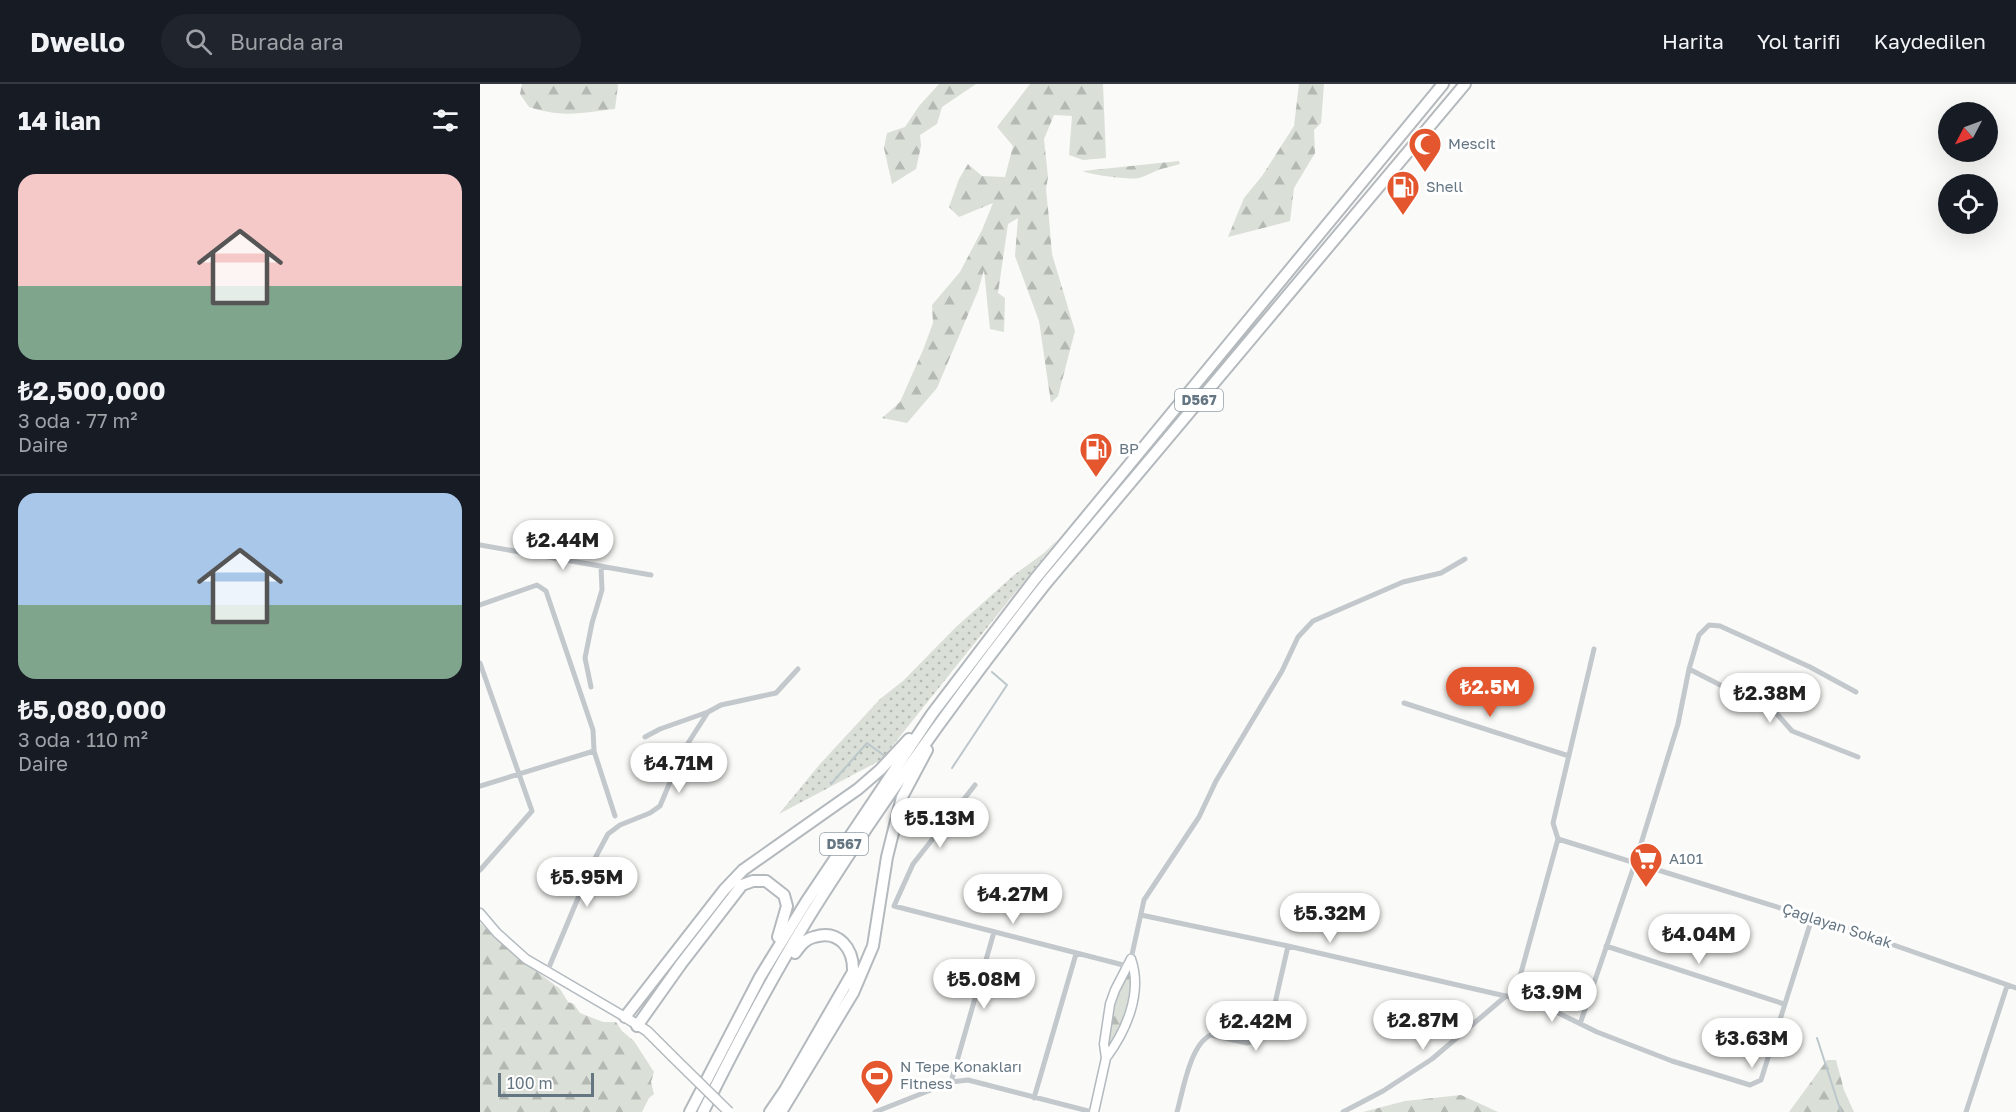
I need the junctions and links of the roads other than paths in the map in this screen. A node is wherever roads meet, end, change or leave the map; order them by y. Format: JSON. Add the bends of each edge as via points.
{"nodes":[{"id":1,"x":1443,"y":84,"type":"edge"},
{"id":2,"x":1465,"y":84,"type":"edge"},
{"id":3,"x":480,"y":546,"type":"edge"},
{"id":4,"x":1465,"y":559,"type":"dead end"},
{"id":5,"x":601,"y":566,"type":"junction"},
{"id":6,"x":651,"y":575,"type":"dead end"},
{"id":7,"x":480,"y":605,"type":"edge"},
{"id":8,"x":1594,"y":649,"type":"dead end"},
{"id":9,"x":480,"y":663,"type":"edge"},
{"id":10,"x":798,"y":669,"type":"dead end"},
{"id":11,"x":1689,"y":669,"type":"junction"},
{"id":12,"x":591,"y":687,"type":"dead end"},
{"id":13,"x":1856,"y":692,"type":"dead end"},
{"id":14,"x":1404,"y":703,"type":"dead end"},
{"id":15,"x":708,"y":712,"type":"junction"},
{"id":16,"x":932,"y":714,"type":"junction"},
{"id":17,"x":942,"y":723,"type":"junction"},
{"id":18,"x":645,"y":737,"type":"dead end"},
{"id":19,"x":594,"y":751,"type":"junction"},
{"id":20,"x":1569,"y":756,"type":"junction"},
{"id":21,"x":1858,"y":757,"type":"dead end"},
{"id":22,"x":518,"y":774,"type":"junction"},
{"id":23,"x":975,"y":785,"type":"dead end"},
{"id":24,"x":480,"y":786,"type":"edge"},
{"id":25,"x":615,"y":816,"type":"dead end"},
{"id":26,"x":1558,"y":839,"type":"junction"},
{"id":27,"x":1635,"y":862,"type":"junction"},
{"id":28,"x":480,"y":870,"type":"edge"},
{"id":29,"x":480,"y":913,"type":"edge"},
{"id":30,"x":1141,"y":915,"type":"junction"},
{"id":31,"x":1812,"y":918,"type":"junction"},
{"id":32,"x":994,"y":932,"type":"junction"},
{"id":33,"x":1288,"y":946,"type":"junction"},
{"id":34,"x":1606,"y":946,"type":"junction"},
{"id":35,"x":1076,"y":954,"type":"junction"},
{"id":36,"x":1129,"y":963,"type":"junction"},
{"id":37,"x":1425,"y":969,"type":"dead end"},
{"id":38,"x":547,"y":972,"type":"junction"},
{"id":39,"x":760,"y":977,"type":"junction"},
{"id":40,"x":1423,"y":977,"type":"junction"},
{"id":41,"x":771,"y":984,"type":"junction"},
{"id":42,"x":2007,"y":986,"type":"junction"},
{"id":43,"x":2016,"y":988,"type":"edge"},
{"id":44,"x":1506,"y":996,"type":"junction"},
{"id":45,"x":1514,"y":998,"type":"junction"},
{"id":46,"x":1784,"y":1004,"type":"junction"},
{"id":47,"x":626,"y":1017,"type":"junction"},
{"id":48,"x":1580,"y":1024,"type":"junction"},
{"id":49,"x":637,"y":1026,"type":"junction"},
{"id":50,"x":670,"y":1057,"type":"junction"},
{"id":51,"x":1106,"y":1058,"type":"junction"},
{"id":52,"x":951,"y":1082,"type":"junction"},
{"id":53,"x":1034,"y":1098,"type":"junction"},
{"id":54,"x":690,"y":1112,"type":"edge"},
{"id":55,"x":703,"y":1112,"type":"edge"},
{"id":56,"x":723,"y":1112,"type":"edge"},
{"id":57,"x":729,"y":1112,"type":"edge"},
{"id":58,"x":770,"y":1112,"type":"edge"},
{"id":59,"x":780,"y":1112,"type":"edge"},
{"id":60,"x":875,"y":1112,"type":"edge"},
{"id":61,"x":1093,"y":1112,"type":"edge"},
{"id":62,"x":1177,"y":1112,"type":"edge"},
{"id":63,"x":1343,"y":1112,"type":"edge"},
{"id":64,"x":1966,"y":1112,"type":"edge"}],
"edges":[{"from":1,"to":16,"type":"highway","number":"D567","via":[[1042,569]]},
{"from":2,"to":17,"type":"highway","number":"D567","via":[[1047,582]]},
{"from":3,"to":5,"type":"street"},
{"from":4,"to":30,"type":"street","via":[[1441,573],[1404,582],[1312,621],[1298,637],[1199,817],[1144,900]]},
{"from":5,"to":6,"type":"street"},
{"from":5,"to":12,"type":"street","via":[[602,590],[585,658]]},
{"from":7,"to":19,"type":"street","via":[[537,585],[546,591],[593,730]]},
{"from":8,"to":20,"type":"street"},
{"from":9,"to":22,"type":"street"},
{"from":10,"to":15,"type":"street","via":[[776,693],[721,705]]},
{"from":11,"to":13,"type":"street","via":[[1699,635],[1709,626],[1720,626],[1810,666]]},
{"from":11,"to":21,"type":"street","via":[[1777,714],[1792,731]]},
{"from":11,"to":27,"type":"street","via":[[1678,724]]},
{"from":14,"to":20,"type":"street"},
{"from":15,"to":18,"type":"street"},
{"from":15,"to":38,"type":"street","via":[[683,751],[660,806],[608,834]]},
{"from":16,"to":39,"type":"highway","number":"D567","via":[[834,858]]},
{"from":16,"to":47,"type":"highway","via":[[858,789],[743,870]]},
{"from":17,"to":41,"type":"highway","number":"D567","via":[[824,894]]},
{"from":17,"to":59,"type":"highway","via":[[902,797],[887,857],[873,946],[854,993]]},
{"from":19,"to":22,"type":"street"},
{"from":19,"to":25,"type":"street"},
{"from":20,"to":26,"type":"street","via":[[1553,823]]},
{"from":22,"to":24,"type":"street"},
{"from":22,"to":28,"type":"street","via":[[532,811]]},
{"from":23,"to":32,"type":"street","via":[[913,864],[894,906]]},
{"from":26,"to":27,"type":"street","name":"Çağlayan Sokak"},
{"from":26,"to":45,"type":"street"},
{"from":27,"to":31,"type":"street","name":"Çağlayan Sokak"},
{"from":27,"to":34,"type":"street"},
{"from":29,"to":38,"type":"street","via":[[504,940]]},
{"from":30,"to":33,"type":"street"},
{"from":30,"to":36,"type":"street"},
{"from":31,"to":42,"type":"street","name":"Çağlayan Sokak"},
{"from":31,"to":46,"type":"street"},
{"from":32,"to":35,"type":"street"},
{"from":32,"to":52,"type":"street"},
{"from":33,"to":40,"type":"street"},
{"from":33,"to":62,"type":"street","via":[[1265,1033],[1247,1043],[1206,1037],[1197,1046]]},
{"from":34,"to":46,"type":"street"},
{"from":34,"to":48,"type":"street"},
{"from":35,"to":36,"type":"street"},
{"from":35,"to":53,"type":"street"},
{"from":36,"to":51,"type":"street","via":[[1110,1004],[1104,1044]]},
{"from":36,"to":51,"type":"street","via":[[1134,966],[1133,1004],[1122,1034]]},
{"from":37,"to":40,"type":"street"},
{"from":38,"to":47,"type":"street"},
{"from":39,"to":49,"type":"highway","via":[[787,906],[776,888],[766,881],[753,881],[742,885]]},
{"from":39,"to":54,"type":"highway","number":"D567"},
{"from":40,"to":44,"type":"street"},
{"from":41,"to":55,"type":"highway","number":"D567"},
{"from":41,"to":58,"type":"highway","via":[[804,942],[813,937],[839,939],[851,952],[854,961],[849,982]]},
{"from":42,"to":43,"type":"street","name":"Çağlayan Sokak"},
{"from":42,"to":64,"type":"street"},
{"from":44,"to":45,"type":"street"},
{"from":44,"to":63,"type":"street","via":[[1432,1059]]},
{"from":45,"to":48,"type":"street","via":[[1548,1008]]},
{"from":46,"to":48,"type":"street","via":[[1761,1080],[1750,1085],[1672,1061]]},
{"from":47,"to":49,"type":"main road"},
{"from":49,"to":50,"type":"main road"},
{"from":50,"to":56,"type":"main road","bridge":true},
{"from":50,"to":57,"type":"main road","bridge":true},
{"from":51,"to":61,"type":"street"},
{"from":52,"to":53,"type":"street","via":[[968,1080]]},
{"from":52,"to":60,"type":"street"},
{"from":53,"to":61,"type":"street"}]}
